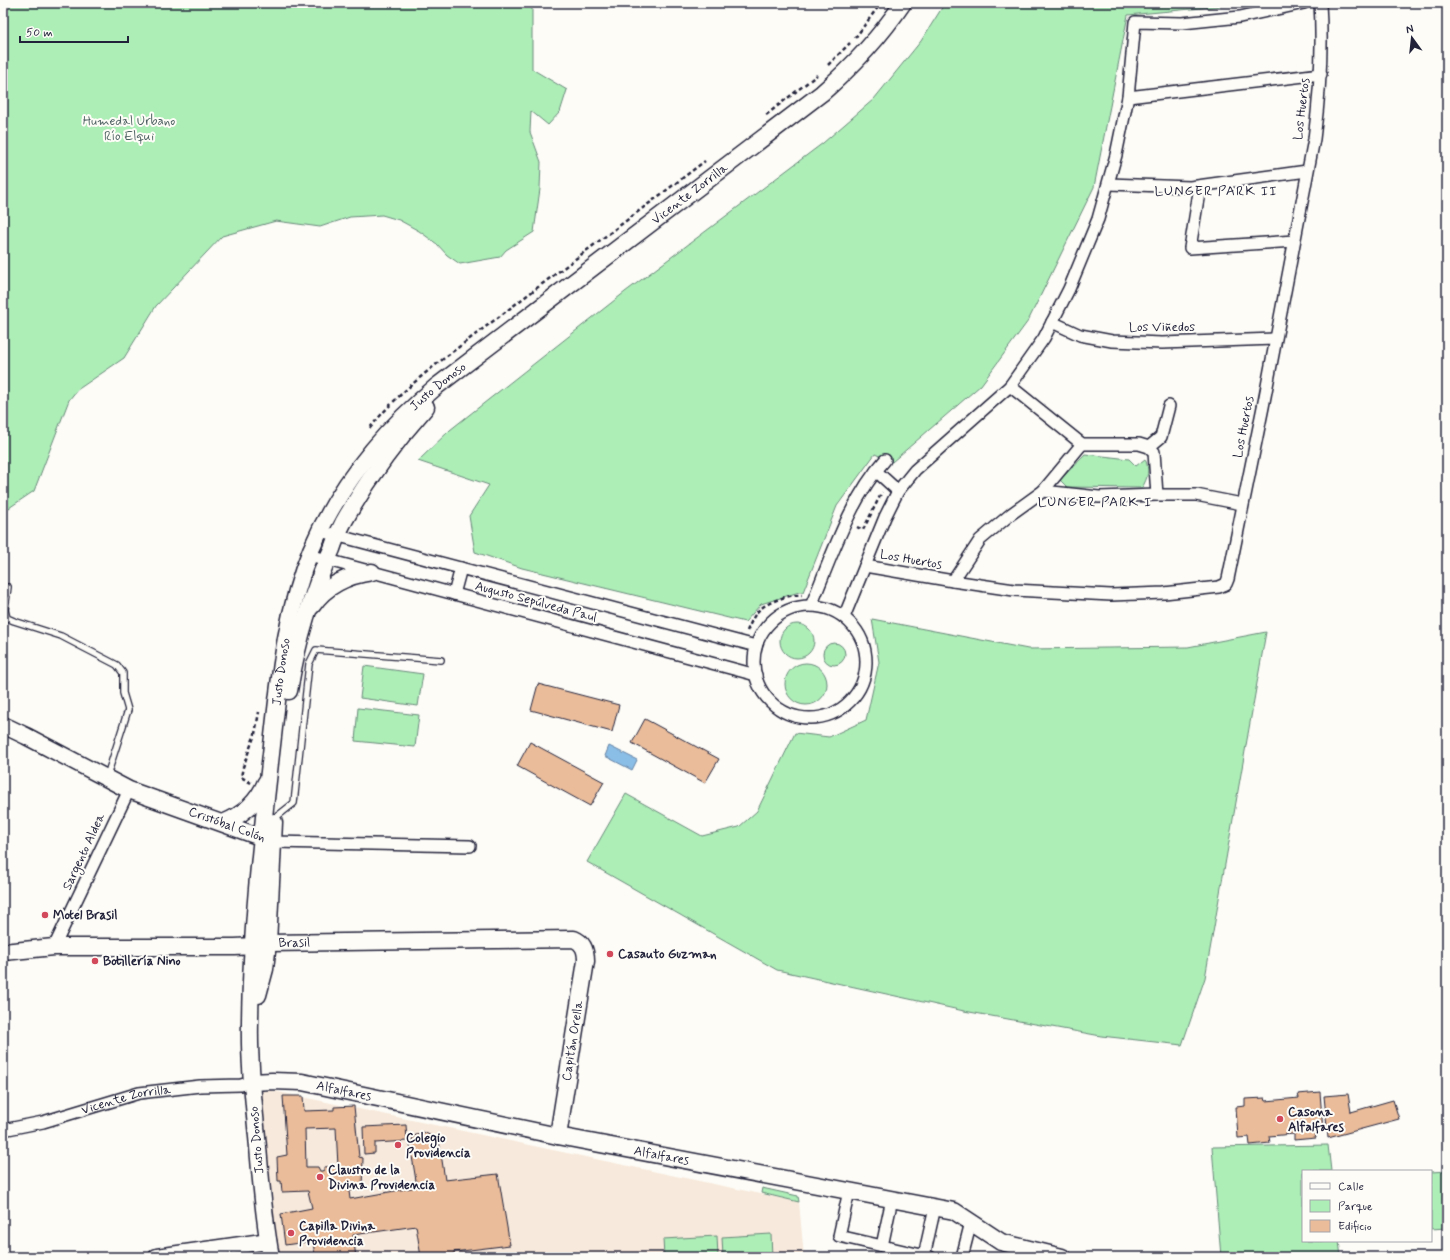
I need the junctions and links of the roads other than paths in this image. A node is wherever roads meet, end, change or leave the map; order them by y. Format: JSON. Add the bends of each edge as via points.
{"nodes":[{"id":1,"x":903,"y":3,"type":"edge"},
{"id":2,"x":1304,"y":3,"type":"edge"},
{"id":3,"x":1320,"y":3,"type":"edge"},
{"id":4,"x":1321,"y":74,"type":"junction"},
{"id":5,"x":1128,"y":97,"type":"junction"},
{"id":6,"x":1307,"y":171,"type":"junction"},
{"id":7,"x":1109,"y":184,"type":"junction"},
{"id":8,"x":1200,"y":186,"type":"junction"},
{"id":9,"x":1294,"y":241,"type":"junction"},
{"id":10,"x":1052,"y":322,"type":"junction"},
{"id":11,"x":1276,"y":339,"type":"junction"},
{"id":12,"x":461,"y":369,"type":"junction"},
{"id":13,"x":1010,"y":386,"type":"junction"},
{"id":14,"x":1169,"y":406,"type":"dead end"},
{"id":15,"x":1082,"y":444,"type":"junction"},
{"id":16,"x":1149,"y":447,"type":"junction"},
{"id":17,"x":885,"y":460,"type":"dead end"},
{"id":18,"x":876,"y":471,"type":"junction"},
{"id":19,"x":898,"y":491,"type":"junction"},
{"id":20,"x":1043,"y":491,"type":"junction"},
{"id":21,"x":1156,"y":495,"type":"junction"},
{"id":22,"x":1242,"y":504,"type":"junction"},
{"id":23,"x":320,"y":531,"type":"junction"},
{"id":24,"x":338,"y":535,"type":"junction"},
{"id":25,"x":309,"y":556,"type":"junction"},
{"id":26,"x":326,"y":560,"type":"junction"},
{"id":27,"x":865,"y":566,"type":"junction"},
{"id":28,"x":461,"y":568,"type":"junction"},
{"id":29,"x":372,"y":572,"type":"junction"},
{"id":30,"x":953,"y":581,"type":"junction"},
{"id":31,"x":8,"y":587,"type":"dead end"},
{"id":32,"x":454,"y":594,"type":"junction"},
{"id":33,"x":811,"y":606,"type":"junction"},
{"id":34,"x":306,"y":614,"type":"junction"},
{"id":35,"x":844,"y":617,"type":"junction"},
{"id":36,"x":756,"y":646,"type":"junction"},
{"id":37,"x":441,"y":660,"type":"dead end"},
{"id":38,"x":756,"y":675,"type":"junction"},
{"id":39,"x":3,"y":725,"type":"edge"},
{"id":40,"x":270,"y":767,"type":"junction"},
{"id":41,"x":106,"y":778,"type":"junction"},
{"id":42,"x":129,"y":790,"type":"junction"},
{"id":43,"x":275,"y":818,"type":"junction"},
{"id":44,"x":223,"y":823,"type":"junction"},
{"id":45,"x":268,"y":840,"type":"junction"},
{"id":46,"x":470,"y":846,"type":"dead end"},
{"id":47,"x":261,"y":945,"type":"junction"},
{"id":48,"x":54,"y":947,"type":"junction"},
{"id":49,"x":584,"y":947,"type":"joint"},
{"id":50,"x":3,"y":952,"type":"edge"},
{"id":51,"x":252,"y":1082,"type":"junction"},
{"id":52,"x":3,"y":1130,"type":"edge"},
{"id":53,"x":558,"y":1136,"type":"junction"},
{"id":54,"x":849,"y":1191,"type":"junction"},
{"id":55,"x":892,"y":1199,"type":"junction"},
{"id":56,"x":935,"y":1207,"type":"junction"},
{"id":57,"x":971,"y":1222,"type":"junction"},
{"id":58,"x":882,"y":1246,"type":"junction"},
{"id":59,"x":269,"y":1249,"type":"edge"},
{"id":60,"x":927,"y":1256,"type":"edge"},
{"id":61,"x":157,"y":1257,"type":"edge"},
{"id":62,"x":962,"y":1257,"type":"edge"},
{"id":63,"x":1062,"y":1257,"type":"edge"}],
"edges":[{"from":1,"to":12,"type":"main road","name":"Vicente Zorrilla","via":[[879,36],[822,93]]},
{"from":2,"to":5,"type":"street","via":[[1240,17],[1182,23],[1135,22]]},
{"from":3,"to":4,"type":"street","name":"Los Huertos"},
{"from":4,"to":5,"type":"street"},
{"from":4,"to":6,"type":"street","name":"Los Huertos","via":[[1315,133]]},
{"from":5,"to":7,"type":"street"},
{"from":6,"to":8,"type":"street"},
{"from":6,"to":9,"type":"street","name":"Los Huertos"},
{"from":7,"to":8,"type":"street"},
{"from":7,"to":10,"type":"street","via":[[1084,255]]},
{"from":8,"to":9,"type":"street","via":[[1190,248]]},
{"from":9,"to":11,"type":"street","name":"Los Huertos"},
{"from":10,"to":11,"type":"street","name":"Los Viñedos","via":[[1080,335],[1112,340],[1162,343]]},
{"from":10,"to":13,"type":"street","via":[[1044,338]]},
{"from":11,"to":22,"type":"street","name":"Los Huertos"},
{"from":12,"to":23,"type":"main road","name":"Justo Donoso","via":[[414,405],[393,425],[356,470]]},
{"from":12,"to":24,"type":"main road","name":"Justo Donoso","via":[[396,444],[359,497]]},
{"from":13,"to":15,"type":"street"},
{"from":13,"to":19,"type":"street","via":[[915,470]]},
{"from":14,"to":16,"type":"street","via":[[1161,437]]},
{"from":15,"to":16,"type":"street","via":[[1139,444]]},
{"from":15,"to":20,"type":"street","name":"Los Huertos"},
{"from":16,"to":21,"type":"street","via":[[1154,452]]},
{"from":17,"to":18,"type":"street"},
{"from":18,"to":19,"type":"street"},
{"from":18,"to":33,"type":"street","via":[[846,523]]},
{"from":19,"to":27,"type":"street"},
{"from":20,"to":21,"type":"street","via":[[1099,497]]},
{"from":20,"to":30,"type":"street","name":"Los Huertos","via":[[980,540]]},
{"from":21,"to":22,"type":"street","via":[[1196,495]]},
{"from":22,"to":30,"type":"street","name":"Los Huertos","via":[[1228,579],[1226,584],[1219,587],[1111,595],[1014,590]]},
{"from":23,"to":24,"type":"street","name":"Augusto Sepúlveda Paul"},
{"from":23,"to":25,"type":"main road","name":"Justo Donoso"},
{"from":24,"to":26,"type":"main road","name":"Justo Donoso"},
{"from":24,"to":28,"type":"street","name":"Augusto Sepúlveda Paul"},
{"from":25,"to":26,"type":"street","name":"Augusto Sepúlveda Paul"},
{"from":25,"to":40,"type":"main road","name":"Justo Donoso","via":[[293,602],[288,626]]},
{"from":26,"to":29,"type":"street","name":"Augusto Sepúlveda Paul"},
{"from":26,"to":34,"type":"main road","name":"Justo Donoso"},
{"from":27,"to":30,"type":"street","name":"Los Huertos"},
{"from":27,"to":35,"type":"street"},
{"from":28,"to":32,"type":"street"},
{"from":28,"to":36,"type":"street","name":"Augusto Sepúlveda Paul"},
{"from":29,"to":32,"type":"street","name":"Augusto Sepúlveda Paul"},
{"from":29,"to":34,"type":"main road","via":[[352,576],[333,585],[319,597]]},
{"from":31,"to":41,"type":"lane","via":[[5,610],[7,618],[61,636],[117,665],[123,673],[128,710]]},
{"from":32,"to":38,"type":"street","name":"Augusto Sepúlveda Paul"},
{"from":33,"to":35,"type":"street","via":[[828,609]]},
{"from":33,"to":36,"type":"street","via":[[793,609],[778,617],[765,629]]},
{"from":34,"to":43,"type":"main road","name":"Justo Donoso","via":[[288,697]]},
{"from":35,"to":38,"type":"street","via":[[856,629],[864,645],[866,662],[864,680],[856,697],[840,710],[822,717],[803,718],[784,712],[769,700],[758,684]]},
{"from":36,"to":38,"type":"street"},
{"from":37,"to":43,"type":"lane","via":[[316,650],[309,664],[294,803]]},
{"from":39,"to":41,"type":"main road","name":"Cristóbal Colón"},
{"from":40,"to":44,"type":"main road","via":[[262,791],[251,807]]},
{"from":40,"to":45,"type":"main road","name":"Justo Donoso"},
{"from":41,"to":42,"type":"main road","name":"Cristóbal Colón"},
{"from":42,"to":44,"type":"main road","name":"Cristóbal Colón"},
{"from":42,"to":48,"type":"street","name":"Sargento Aldea"},
{"from":43,"to":45,"type":"main road","name":"Justo Donoso"},
{"from":44,"to":45,"type":"main road","name":"Cristóbal Colón"},
{"from":45,"to":46,"type":"street","name":"Cristóbal Colón"},
{"from":45,"to":47,"type":"main road","name":"Justo Donoso"},
{"from":47,"to":48,"type":"main road","name":"Brasil"},
{"from":47,"to":49,"type":"main road","name":"Brasil","via":[[574,939],[580,941]]},
{"from":47,"to":51,"type":"main road","name":"Justo Donoso","via":[[265,969],[250,1022]]},
{"from":48,"to":50,"type":"main road","name":"Brasil"},
{"from":49,"to":53,"type":"main road","name":"Capitán Orella","via":[[586,961]]},
{"from":51,"to":52,"type":"street","name":"Vicente Zorrilla","via":[[139,1093],[43,1122]]},
{"from":51,"to":53,"type":"main road","name":"Alfalfares","via":[[302,1082]]},
{"from":51,"to":59,"type":"main road","name":"Justo Donoso"},
{"from":53,"to":54,"type":"main road","name":"Alfalfares"},
{"from":54,"to":55,"type":"main road","name":"Alfalfares"},
{"from":54,"to":58,"type":"street","via":[[839,1236]]},
{"from":55,"to":56,"type":"main road","name":"Alfalfares"},
{"from":55,"to":58,"type":"street"},
{"from":56,"to":57,"type":"main road","name":"Alfalfares","via":[[954,1211]]},
{"from":56,"to":60,"type":"street"},
{"from":57,"to":62,"type":"street"},
{"from":57,"to":63,"type":"main road","name":"Alfalfares","via":[[1001,1242]]},
{"from":58,"to":60,"type":"street"},
{"from":59,"to":61,"type":"main road"}]}
